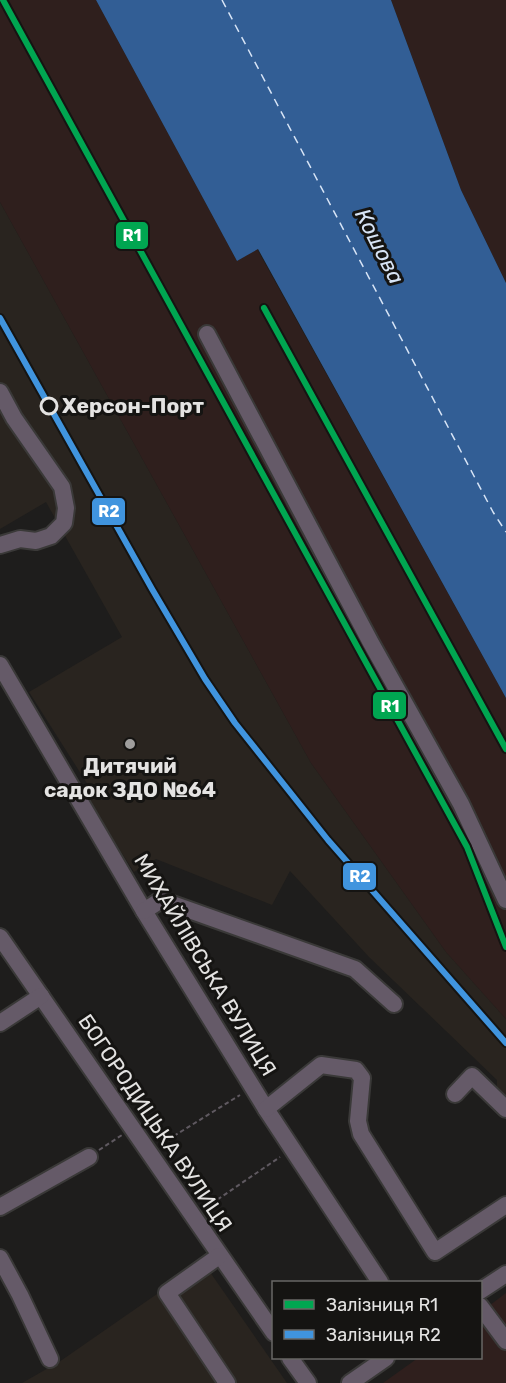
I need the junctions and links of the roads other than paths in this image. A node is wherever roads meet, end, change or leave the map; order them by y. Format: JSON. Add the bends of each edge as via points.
{"nodes":[{"id":1,"x":207,"y":334,"type":"dead end"},
{"id":2,"x":0,"y":392,"type":"edge"},
{"id":3,"x":0,"y":545,"type":"edge"},
{"id":4,"x":0,"y":665,"type":"edge"},
{"id":5,"x":506,"y":900,"type":"edge"},
{"id":6,"x":144,"y":911,"type":"junction"},
{"id":7,"x":0,"y":937,"type":"edge"},
{"id":8,"x":41,"y":996,"type":"junction"},
{"id":9,"x":394,"y":1004,"type":"dead end"},
{"id":10,"x":0,"y":1023,"type":"edge"},
{"id":11,"x":455,"y":1094,"type":"dead end"},
{"id":12,"x":266,"y":1109,"type":"junction"},
{"id":13,"x":506,"y":1109,"type":"edge"},
{"id":14,"x":90,"y":1157,"type":"road end"},
{"id":15,"x":506,"y":1205,"type":"edge"},
{"id":16,"x":0,"y":1207,"type":"edge"},
{"id":17,"x":219,"y":1256,"type":"junction"},
{"id":18,"x":0,"y":1258,"type":"edge"},
{"id":19,"x":506,"y":1274,"type":"edge"},
{"id":20,"x":380,"y":1281,"type":"edge"},
{"id":21,"x":482,"y":1290,"type":"edge"},
{"id":22,"x":482,"y":1309,"type":"edge"},
{"id":23,"x":272,"y":1332,"type":"edge"},
{"id":24,"x":506,"y":1341,"type":"edge"},
{"id":25,"x":50,"y":1359,"type":"dead end"},
{"id":26,"x":291,"y":1359,"type":"edge"},
{"id":27,"x":385,"y":1359,"type":"edge"},
{"id":28,"x":227,"y":1383,"type":"edge"},
{"id":29,"x":308,"y":1383,"type":"edge"},
{"id":30,"x":350,"y":1383,"type":"edge"}],
"edges":[{"from":1,"to":5,"type":"street","via":[[461,804]]},
{"from":2,"to":3,"type":"street","via":[[62,487],[66,508],[64,523],[51,537]]},
{"from":4,"to":6,"type":"street","name":"МИХАЙЛІВСЬКА ВУЛИЦЯ"},
{"from":6,"to":9,"type":"street","via":[[161,900],[355,969]]},
{"from":6,"to":12,"type":"street","name":"МИХАЙЛІВСЬКА ВУЛИЦЯ"},
{"from":7,"to":8,"type":"street","name":"БОГОРОДИЦЬКА ВУЛИЦЯ"},
{"from":8,"to":10,"type":"street"},
{"from":8,"to":17,"type":"street","name":"БОГОРОДИЦЬКА ВУЛИЦЯ"},
{"from":11,"to":13,"type":"street","via":[[472,1076]]},
{"from":12,"to":15,"type":"street","via":[[321,1065],[356,1070],[362,1078],[358,1121],[361,1134],[435,1252]]},
{"from":12,"to":20,"type":"street","name":"МИХАЙЛІВСЬКА ВУЛИЦЯ"},
{"from":14,"to":16,"type":"street"},
{"from":17,"to":23,"type":"street","name":"БОГОРОДИЦЬКА ВУЛИЦЯ"},
{"from":17,"to":28,"type":"street","via":[[167,1293]]},
{"from":18,"to":25,"type":"street"},
{"from":19,"to":21,"type":"street"},
{"from":22,"to":24,"type":"street"},
{"from":26,"to":29,"type":"street"},
{"from":27,"to":30,"type":"street"}]}
